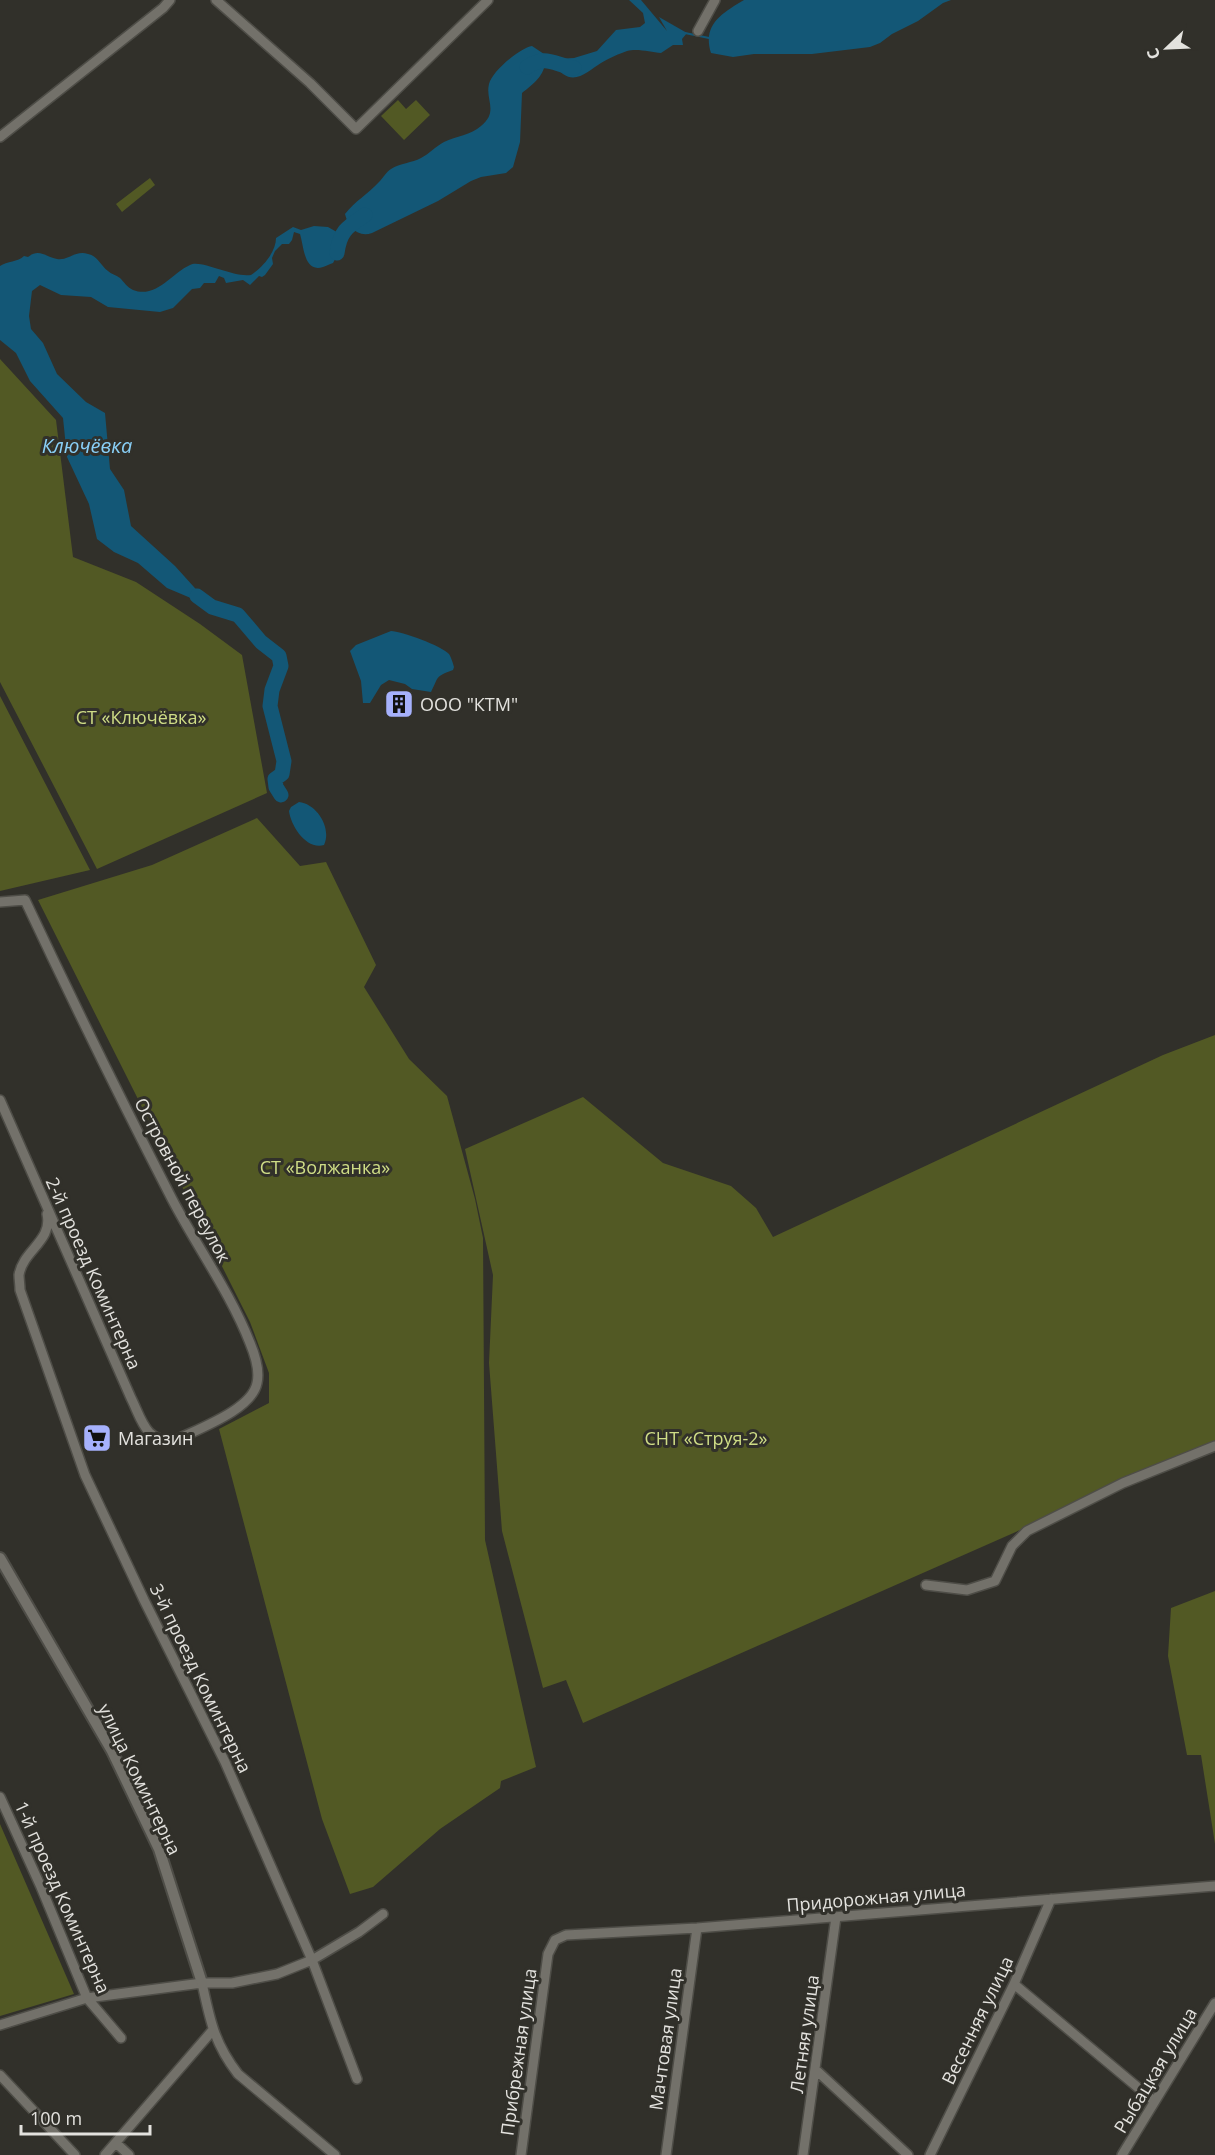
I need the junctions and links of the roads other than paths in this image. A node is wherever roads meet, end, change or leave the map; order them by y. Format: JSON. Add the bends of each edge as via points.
{"nodes":[{"id":1,"x":170,"y":0,"type":"edge"},
{"id":2,"x":216,"y":0,"type":"edge"},
{"id":3,"x":488,"y":0,"type":"edge"},
{"id":4,"x":715,"y":0,"type":"edge"},
{"id":5,"x":698,"y":31,"type":"dead end"},
{"id":6,"x":0,"y":137,"type":"edge"},
{"id":7,"x":0,"y":902,"type":"edge"},
{"id":8,"x":0,"y":1100,"type":"edge"},
{"id":9,"x":44,"y":1200,"type":"junction"},
{"id":10,"x":174,"y":1441,"type":"joint"},
{"id":11,"x":1215,"y":1446,"type":"edge"},
{"id":12,"x":0,"y":1558,"type":"edge"},
{"id":13,"x":926,"y":1585,"type":"dead end"},
{"id":14,"x":0,"y":1797,"type":"edge"},
{"id":15,"x":1215,"y":1886,"type":"edge"},
{"id":16,"x":1051,"y":1899,"type":"junction"},
{"id":17,"x":383,"y":1914,"type":"dead end"},
{"id":18,"x":836,"y":1917,"type":"junction"},
{"id":19,"x":697,"y":1928,"type":"junction"},
{"id":20,"x":548,"y":1954,"type":"joint"},
{"id":21,"x":312,"y":1960,"type":"junction"},
{"id":22,"x":202,"y":1983,"type":"junction"},
{"id":23,"x":1014,"y":1984,"type":"junction"},
{"id":24,"x":87,"y":1998,"type":"junction"},
{"id":25,"x":1215,"y":2002,"type":"edge"},
{"id":26,"x":0,"y":2025,"type":"edge"},
{"id":27,"x":212,"y":2031,"type":"junction"},
{"id":28,"x":120,"y":2038,"type":"dead end"},
{"id":29,"x":816,"y":2070,"type":"junction"},
{"id":30,"x":0,"y":2075,"type":"edge"},
{"id":31,"x":357,"y":2079,"type":"dead end"},
{"id":32,"x":1155,"y":2101,"type":"junction"},
{"id":33,"x":116,"y":2143,"type":"junction"},
{"id":34,"x":75,"y":2155,"type":"edge"},
{"id":35,"x":105,"y":2155,"type":"edge"},
{"id":36,"x":129,"y":2155,"type":"edge"},
{"id":37,"x":334,"y":2155,"type":"edge"},
{"id":38,"x":521,"y":2155,"type":"edge"},
{"id":39,"x":666,"y":2155,"type":"edge"},
{"id":40,"x":803,"y":2155,"type":"edge"},
{"id":41,"x":908,"y":2155,"type":"edge"},
{"id":42,"x":930,"y":2155,"type":"edge"},
{"id":43,"x":1122,"y":2155,"type":"edge"}],
"edges":[{"from":1,"to":6,"type":"street"},
{"from":2,"to":3,"type":"street","via":[[356,129]]},
{"from":4,"to":5,"type":"street"},
{"from":7,"to":10,"type":"street","name":"Островной переулок","via":[[26,900],[172,1198],[251,1344],[258,1383],[252,1397],[241,1407]]},
{"from":8,"to":9,"type":"street","name":"2-й проезд Коминтерна"},
{"from":9,"to":10,"type":"street","name":"2-й проезд Коминтерна","via":[[145,1427],[152,1437]]},
{"from":9,"to":21,"type":"street","name":"3-й проезд Коминтерна","via":[[49,1224],[19,1274],[20,1290],[84,1474],[225,1762]]},
{"from":11,"to":13,"type":"street","via":[[1123,1483],[1027,1531],[1012,1546],[995,1581],[967,1590]]},
{"from":12,"to":22,"type":"street","name":"улица Коминтерна","via":[[112,1751],[159,1849]]},
{"from":14,"to":24,"type":"street","name":"1-й проезд Коминтерна"},
{"from":15,"to":16,"type":"street","name":"Придорожная улица"},
{"from":16,"to":18,"type":"street","name":"Придорожная улица"},
{"from":16,"to":23,"type":"street","name":"Весенняя улица"},
{"from":17,"to":21,"type":"street"},
{"from":18,"to":19,"type":"street","name":"Придорожная улица"},
{"from":18,"to":29,"type":"street","name":"Летняя улица"},
{"from":19,"to":20,"type":"street","name":"Придорожная улица","via":[[566,1935],[555,1940]]},
{"from":19,"to":39,"type":"street","name":"Мачтовая улица"},
{"from":20,"to":38,"type":"street","name":"Прибрежная улица"},
{"from":21,"to":22,"type":"street","via":[[266,1976],[232,1983]]},
{"from":21,"to":31,"type":"street","name":"3-й проезд Коминтерна"},
{"from":22,"to":24,"type":"street"},
{"from":22,"to":27,"type":"street","name":"улица Коминтерна"},
{"from":23,"to":32,"type":"street"},
{"from":23,"to":42,"type":"street","name":"Весенняя улица"},
{"from":24,"to":26,"type":"street"},
{"from":24,"to":28,"type":"street","name":"1-й проезд Коминтерна"},
{"from":25,"to":32,"type":"street","name":"Рыбацкая улица"},
{"from":27,"to":33,"type":"street"},
{"from":27,"to":37,"type":"street","name":"улица Коминтерна","via":[[238,2074]]},
{"from":29,"to":40,"type":"street","name":"Летняя улица"},
{"from":29,"to":41,"type":"street"},
{"from":30,"to":34,"type":"street"},
{"from":32,"to":43,"type":"street","name":"Рыбацкая улица"},
{"from":33,"to":35,"type":"street"},
{"from":33,"to":36,"type":"street"}]}
